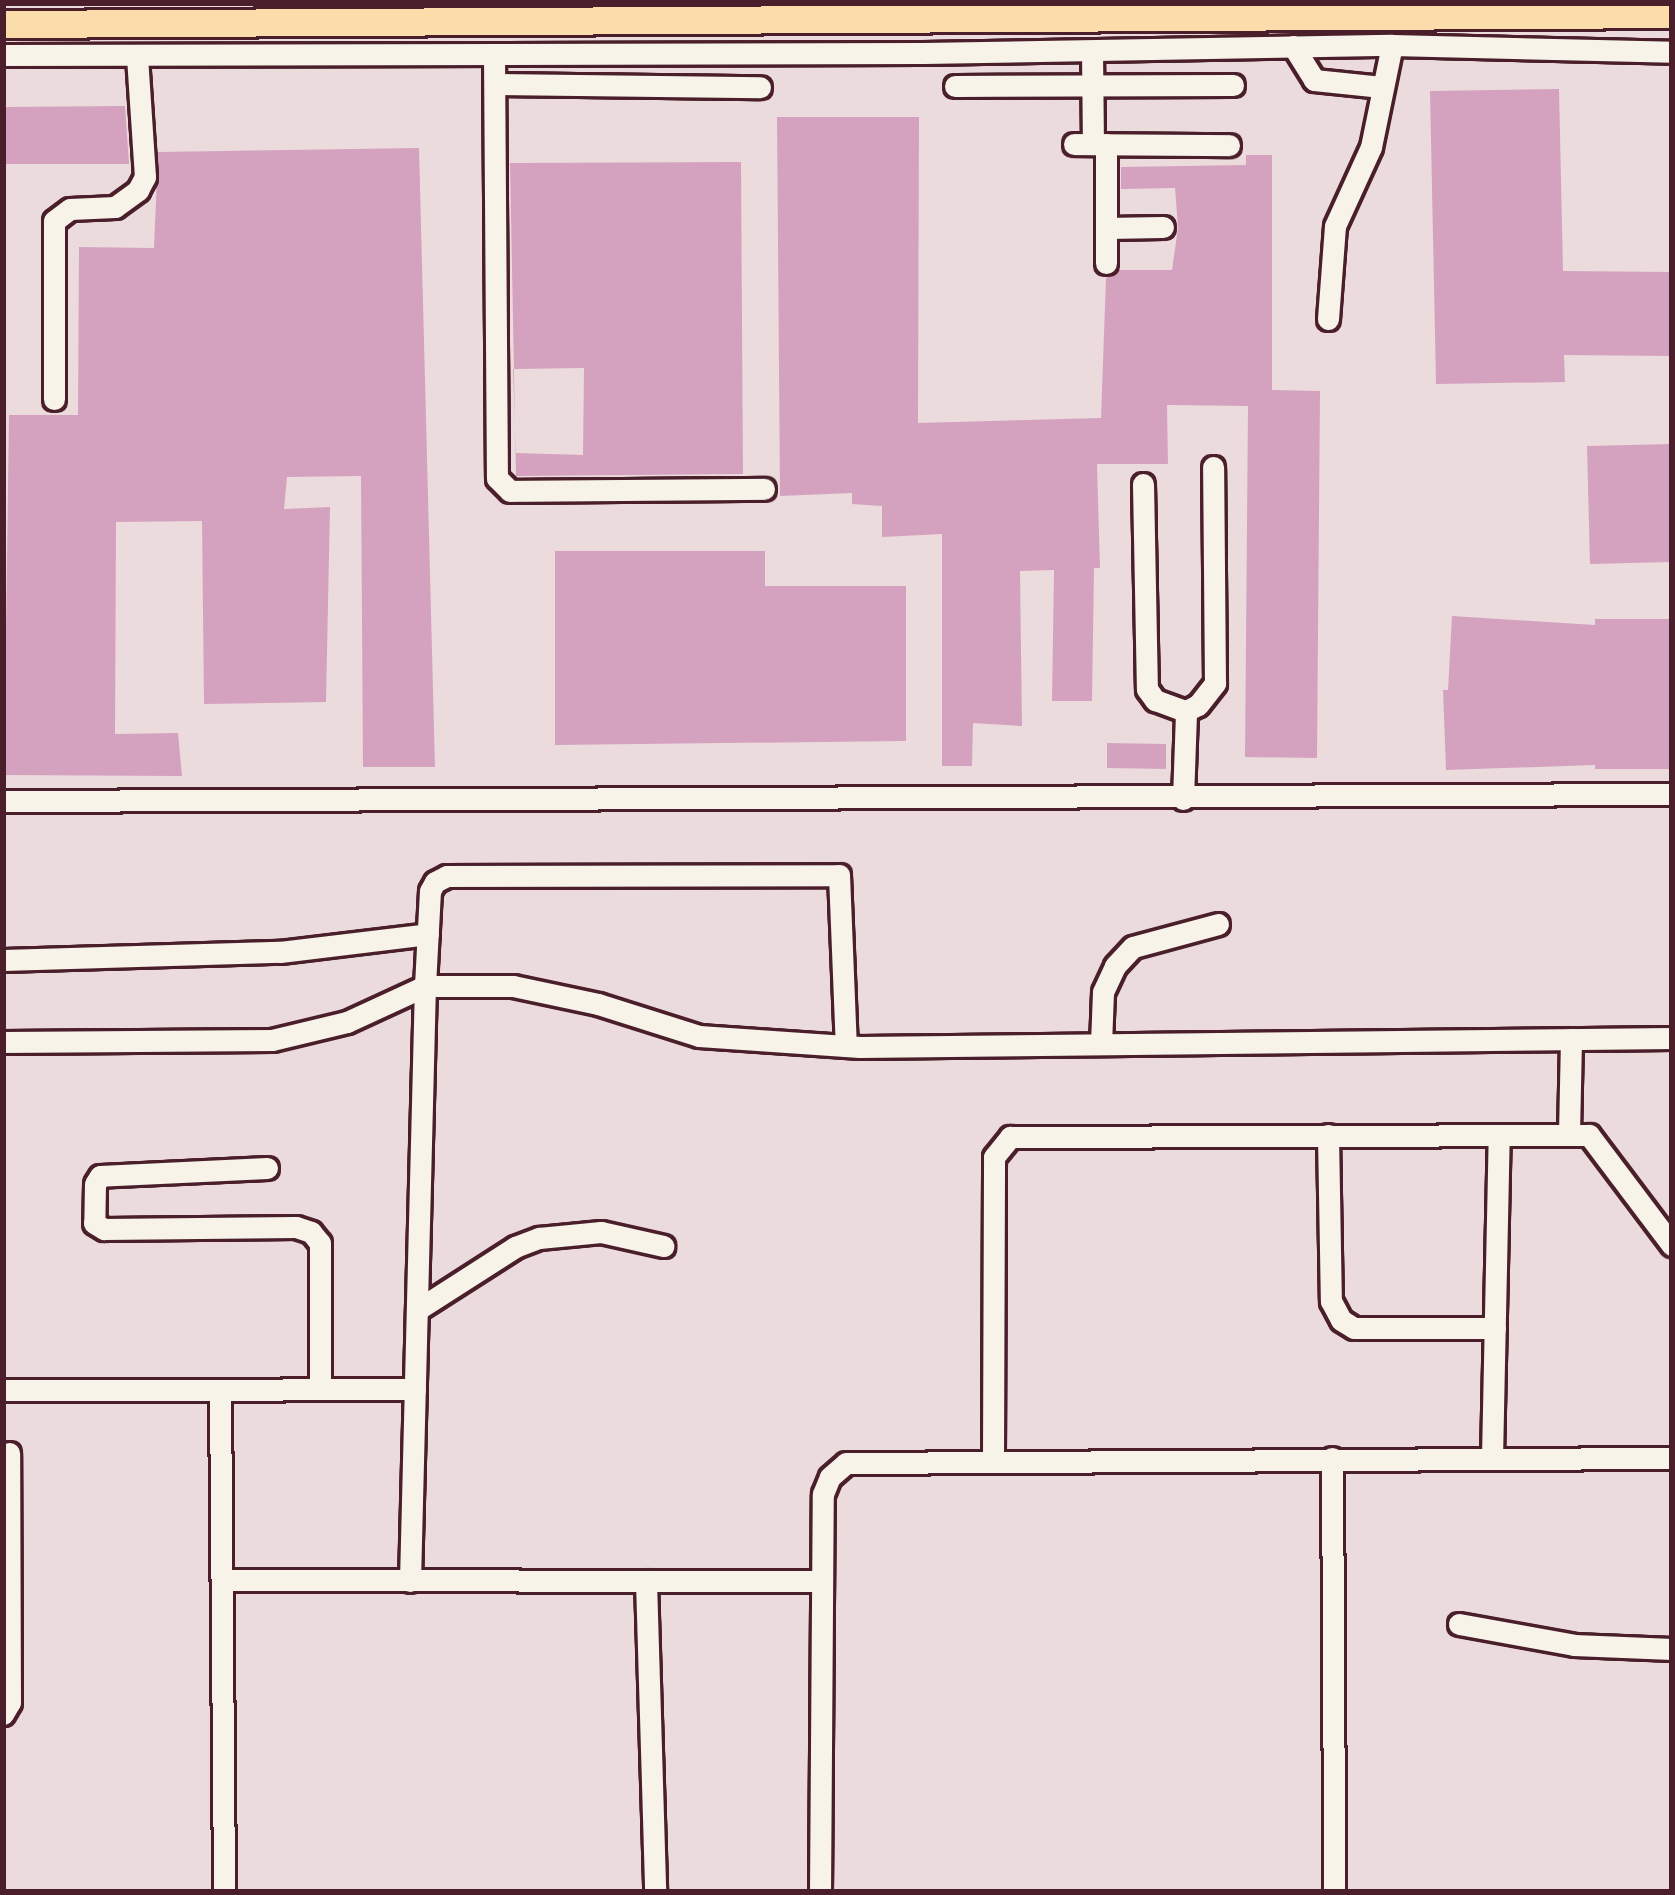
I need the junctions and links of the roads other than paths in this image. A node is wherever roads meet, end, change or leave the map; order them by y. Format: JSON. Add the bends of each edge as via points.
{"nodes":[{"id":1,"x":1672,"y":14,"type":"edge"},
{"id":2,"x":1065,"y":16,"type":"junction"},
{"id":3,"x":3,"y":24,"type":"edge"},
{"id":4,"x":1392,"y":45,"type":"junction"},
{"id":5,"x":1293,"y":46,"type":"junction"},
{"id":6,"x":1066,"y":50,"type":"junction"},
{"id":7,"x":1092,"y":50,"type":"junction"},
{"id":8,"x":1672,"y":52,"type":"edge"},
{"id":9,"x":136,"y":55,"type":"junction"},
{"id":10,"x":494,"y":55,"type":"junction"},
{"id":11,"x":3,"y":56,"type":"edge"},
{"id":12,"x":496,"y":84,"type":"junction"},
{"id":13,"x":1093,"y":85,"type":"junction"},
{"id":14,"x":1233,"y":85,"type":"dead end"},
{"id":15,"x":956,"y":86,"type":"dead end"},
{"id":16,"x":760,"y":87,"type":"dead end"},
{"id":17,"x":1382,"y":87,"type":"junction"},
{"id":18,"x":1091,"y":144,"type":"junction"},
{"id":19,"x":1229,"y":145,"type":"dead end"},
{"id":20,"x":1163,"y":227,"type":"dead end"},
{"id":21,"x":1106,"y":229,"type":"junction"},
{"id":22,"x":1106,"y":263,"type":"dead end"},
{"id":23,"x":1328,"y":319,"type":"dead end"},
{"id":24,"x":54,"y":399,"type":"dead end"},
{"id":25,"x":1213,"y":466,"type":"dead end"},
{"id":26,"x":1143,"y":484,"type":"dead end"},
{"id":27,"x":764,"y":489,"type":"dead end"},
{"id":28,"x":1186,"y":711,"type":"junction"},
{"id":29,"x":1672,"y":794,"type":"edge"},
{"id":30,"x":1183,"y":799,"type":"junction"},
{"id":31,"x":3,"y":801,"type":"edge"},
{"id":32,"x":1218,"y":924,"type":"dead end"},
{"id":33,"x":428,"y":934,"type":"junction"},
{"id":34,"x":3,"y":959,"type":"edge"},
{"id":35,"x":425,"y":986,"type":"junction"},
{"id":36,"x":1672,"y":1039,"type":"edge"},
{"id":37,"x":1571,"y":1040,"type":"junction"},
{"id":38,"x":3,"y":1042,"type":"edge"},
{"id":39,"x":1102,"y":1044,"type":"junction"},
{"id":40,"x":846,"y":1046,"type":"junction"},
{"id":41,"x":1569,"y":1134,"type":"junction"},
{"id":42,"x":1328,"y":1136,"type":"junction"},
{"id":43,"x":1499,"y":1136,"type":"junction"},
{"id":44,"x":267,"y":1168,"type":"dead end"},
{"id":45,"x":1672,"y":1245,"type":"edge"},
{"id":46,"x":663,"y":1246,"type":"dead end"},
{"id":47,"x":417,"y":1310,"type":"junction"},
{"id":48,"x":1495,"y":1328,"type":"junction"},
{"id":49,"x":415,"y":1389,"type":"junction"},
{"id":50,"x":3,"y":1390,"type":"edge"},
{"id":51,"x":220,"y":1390,"type":"junction"},
{"id":52,"x":320,"y":1390,"type":"junction"},
{"id":53,"x":9,"y":1454,"type":"dead end"},
{"id":54,"x":993,"y":1458,"type":"junction"},
{"id":55,"x":1331,"y":1458,"type":"junction"},
{"id":56,"x":1492,"y":1458,"type":"junction"},
{"id":57,"x":1672,"y":1458,"type":"edge"},
{"id":58,"x":224,"y":1580,"type":"junction"},
{"id":59,"x":410,"y":1581,"type":"junction"},
{"id":60,"x":646,"y":1581,"type":"junction"},
{"id":61,"x":822,"y":1581,"type":"junction"},
{"id":62,"x":7,"y":1605,"type":"edge"},
{"id":63,"x":1459,"y":1624,"type":"dead end"},
{"id":64,"x":1672,"y":1649,"type":"edge"},
{"id":65,"x":3,"y":1714,"type":"edge"},
{"id":66,"x":224,"y":1892,"type":"edge"},
{"id":67,"x":655,"y":1892,"type":"edge"},
{"id":68,"x":820,"y":1892,"type":"edge"},
{"id":69,"x":1334,"y":1892,"type":"edge"}],
"edges":[{"from":1,"to":2,"type":"main road"},
{"from":2,"to":3,"type":"main road"},
{"from":2,"to":6,"type":"street"},
{"from":4,"to":5,"type":"street"},
{"from":4,"to":8,"type":"street"},
{"from":4,"to":17,"type":"street"},
{"from":5,"to":7,"type":"street"},
{"from":5,"to":17,"type":"street","via":[[1314,80]]},
{"from":6,"to":7,"type":"street"},
{"from":6,"to":10,"type":"street"},
{"from":7,"to":13,"type":"street"},
{"from":9,"to":10,"type":"street"},
{"from":9,"to":11,"type":"street"},
{"from":9,"to":24,"type":"street","via":[[145,177],[115,207],[70,209],[55,221]]},
{"from":10,"to":12,"type":"street"},
{"from":12,"to":16,"type":"street"},
{"from":12,"to":27,"type":"street","via":[[497,478],[510,491]]},
{"from":13,"to":14,"type":"street"},
{"from":13,"to":15,"type":"street"},
{"from":13,"to":18,"type":"street"},
{"from":17,"to":23,"type":"street","via":[[1371,147],[1335,226]]},
{"from":18,"to":19,"type":"street"},
{"from":18,"to":21,"type":"street"},
{"from":20,"to":21,"type":"street"},
{"from":21,"to":22,"type":"street"},
{"from":25,"to":28,"type":"street","via":[[1215,682]]},
{"from":26,"to":28,"type":"street","via":[[1147,689]]},
{"from":28,"to":30,"type":"street"},
{"from":29,"to":30,"type":"street"},
{"from":30,"to":31,"type":"street"},
{"from":32,"to":39,"type":"street","via":[[1133,947],[1103,992]]},
{"from":33,"to":34,"type":"street","via":[[262,953]]},
{"from":33,"to":35,"type":"street"},
{"from":33,"to":40,"type":"street","via":[[430,891],[447,876],[832,872],[843,880]]},
{"from":35,"to":38,"type":"street","via":[[347,1022],[272,1040]]},
{"from":35,"to":40,"type":"street","via":[[513,986],[700,1036]]},
{"from":35,"to":47,"type":"street"},
{"from":36,"to":37,"type":"street"},
{"from":37,"to":39,"type":"street"},
{"from":37,"to":41,"type":"street"},
{"from":39,"to":40,"type":"street"},
{"from":41,"to":43,"type":"street"},
{"from":41,"to":45,"type":"street","via":[[1601,1144]]},
{"from":42,"to":43,"type":"street"},
{"from":42,"to":48,"type":"street","via":[[1330,1301],[1341,1320],[1354,1328]]},
{"from":42,"to":54,"type":"street","via":[[1003,1141],[994,1157]]},
{"from":43,"to":48,"type":"street"},
{"from":44,"to":52,"type":"street","via":[[100,1176],[94,1223],[310,1232],[320,1243]]},
{"from":46,"to":47,"type":"street","via":[[601,1232],[539,1238]]},
{"from":47,"to":49,"type":"street"},
{"from":48,"to":56,"type":"street"},
{"from":49,"to":52,"type":"street"},
{"from":49,"to":59,"type":"street"},
{"from":50,"to":51,"type":"street"},
{"from":51,"to":52,"type":"street"},
{"from":51,"to":58,"type":"street"},
{"from":53,"to":62,"type":"street"},
{"from":54,"to":55,"type":"street"},
{"from":54,"to":61,"type":"street","via":[[846,1463],[823,1494]]},
{"from":55,"to":56,"type":"street"},
{"from":55,"to":69,"type":"street"},
{"from":56,"to":57,"type":"street"},
{"from":58,"to":59,"type":"street"},
{"from":58,"to":66,"type":"street"},
{"from":59,"to":60,"type":"street"},
{"from":60,"to":61,"type":"street"},
{"from":60,"to":67,"type":"street"},
{"from":61,"to":68,"type":"street"},
{"from":62,"to":65,"type":"street","via":[[10,1702]]},
{"from":63,"to":64,"type":"street","via":[[1574,1645]]}]}
